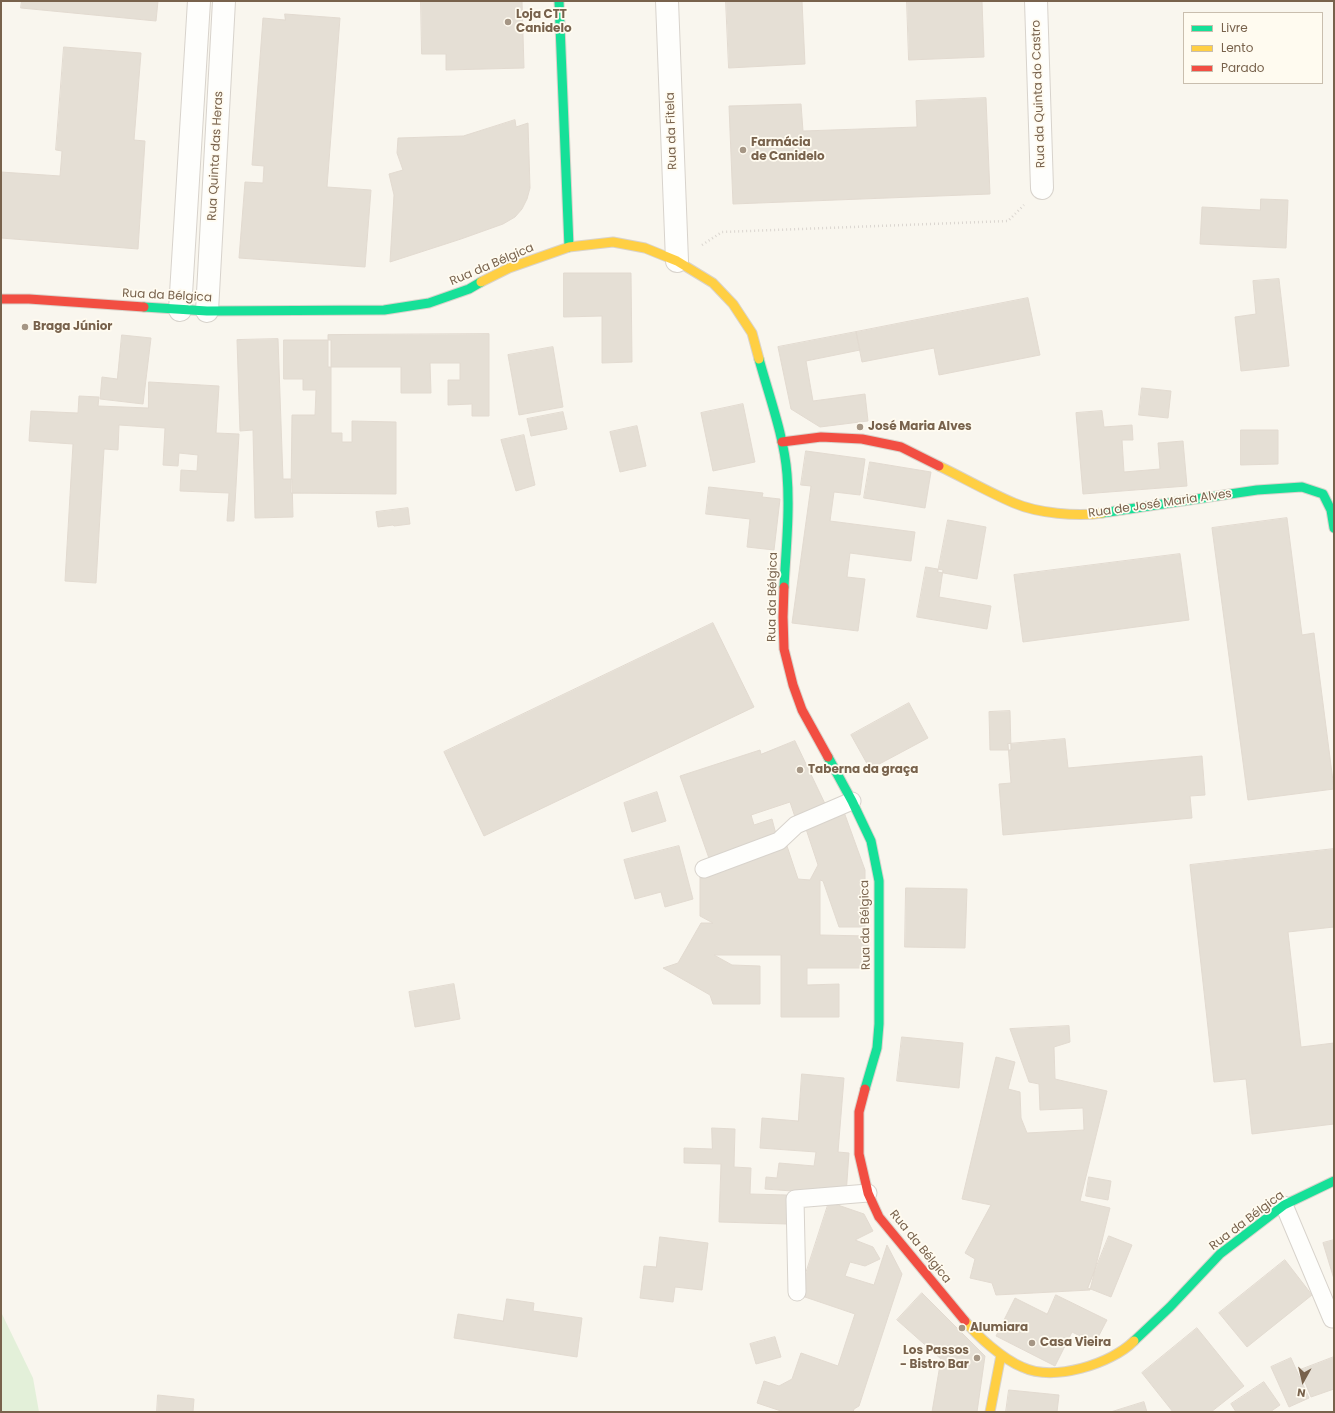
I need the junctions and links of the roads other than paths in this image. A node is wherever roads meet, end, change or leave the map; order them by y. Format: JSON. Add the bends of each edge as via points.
{"nodes":[{"id":1,"x":199,"y":1,"type":"edge"},
{"id":2,"x":224,"y":1,"type":"edge"},
{"id":3,"x":559,"y":1,"type":"edge"},
{"id":4,"x":667,"y":1,"type":"edge"},
{"id":5,"x":1036,"y":1,"type":"edge"},
{"id":6,"x":1042,"y":188,"type":"road end"},
{"id":7,"x":569,"y":247,"type":"junction"},
{"id":8,"x":677,"y":261,"type":"junction"},
{"id":9,"x":1,"y":299,"type":"edge"},
{"id":10,"x":180,"y":310,"type":"junction"},
{"id":11,"x":207,"y":311,"type":"junction"},
{"id":12,"x":782,"y":442,"type":"junction"},
{"id":13,"x":1329,"y":490,"type":"edge"},
{"id":14,"x":1334,"y":528,"type":"edge"},
{"id":15,"x":852,"y":801,"type":"junction"},
{"id":16,"x":704,"y":869,"type":"dead end"},
{"id":17,"x":1334,"y":1181,"type":"edge"},
{"id":18,"x":868,"y":1192,"type":"junction"},
{"id":19,"x":1284,"y":1205,"type":"junction"},
{"id":20,"x":798,"y":1292,"type":"dead end"},
{"id":21,"x":1332,"y":1319,"type":"dead end"},
{"id":22,"x":1001,"y":1355,"type":"junction"},
{"id":23,"x":990,"y":1412,"type":"edge"}],
"edges":[{"from":1,"to":10,"type":"street"},
{"from":2,"to":11,"type":"street","name":"Rua Quinta das Heras"},
{"from":3,"to":7,"type":"main road"},
{"from":4,"to":8,"type":"street","name":"Rua da Fitela"},
{"from":5,"to":6,"type":"street","name":"Rua da Quinta do Castro"},
{"from":7,"to":8,"type":"main road","name":"Rua da Bélgica","via":[[612,242],[645,248]]},
{"from":7,"to":11,"type":"main road","name":"Rua da Bélgica","via":[[509,268],[469,289],[429,303],[384,310]]},
{"from":8,"to":12,"type":"main road","name":"Rua da Bélgica","via":[[713,283],[733,304],[752,333]]},
{"from":9,"to":10,"type":"main road","name":"Rua da Bélgica"},
{"from":10,"to":11,"type":"main road","name":"Rua da Bélgica"},
{"from":12,"to":13,"type":"main road","name":"Rua de José Maria Alves","via":[[821,437],[862,439],[901,447],[1015,504],[1050,513],[1092,515],[1279,488]]},
{"from":12,"to":15,"type":"main road","name":"Rua da Bélgica","via":[[788,504],[784,649],[802,710]]},
{"from":13,"to":14,"type":"main road"},
{"from":15,"to":16,"type":"lane","via":[[796,825],[779,841]]},
{"from":15,"to":18,"type":"main road","name":"Rua da Bélgica","via":[[871,841],[879,881],[877,1048],[859,1112],[859,1154]]},
{"from":17,"to":19,"type":"main road","name":"Rua da Bélgica"},
{"from":18,"to":20,"type":"lane","via":[[795,1198]]},
{"from":18,"to":22,"type":"main road","name":"Rua da Bélgica","via":[[879,1217],[968,1325]]},
{"from":19,"to":21,"type":"lane"},
{"from":19,"to":22,"type":"main road","name":"Rua da Bélgica","via":[[1220,1254],[1170,1308],[1126,1349],[1099,1363],[1070,1371],[1042,1372],[1022,1368]]},
{"from":22,"to":23,"type":"main road"}]}
